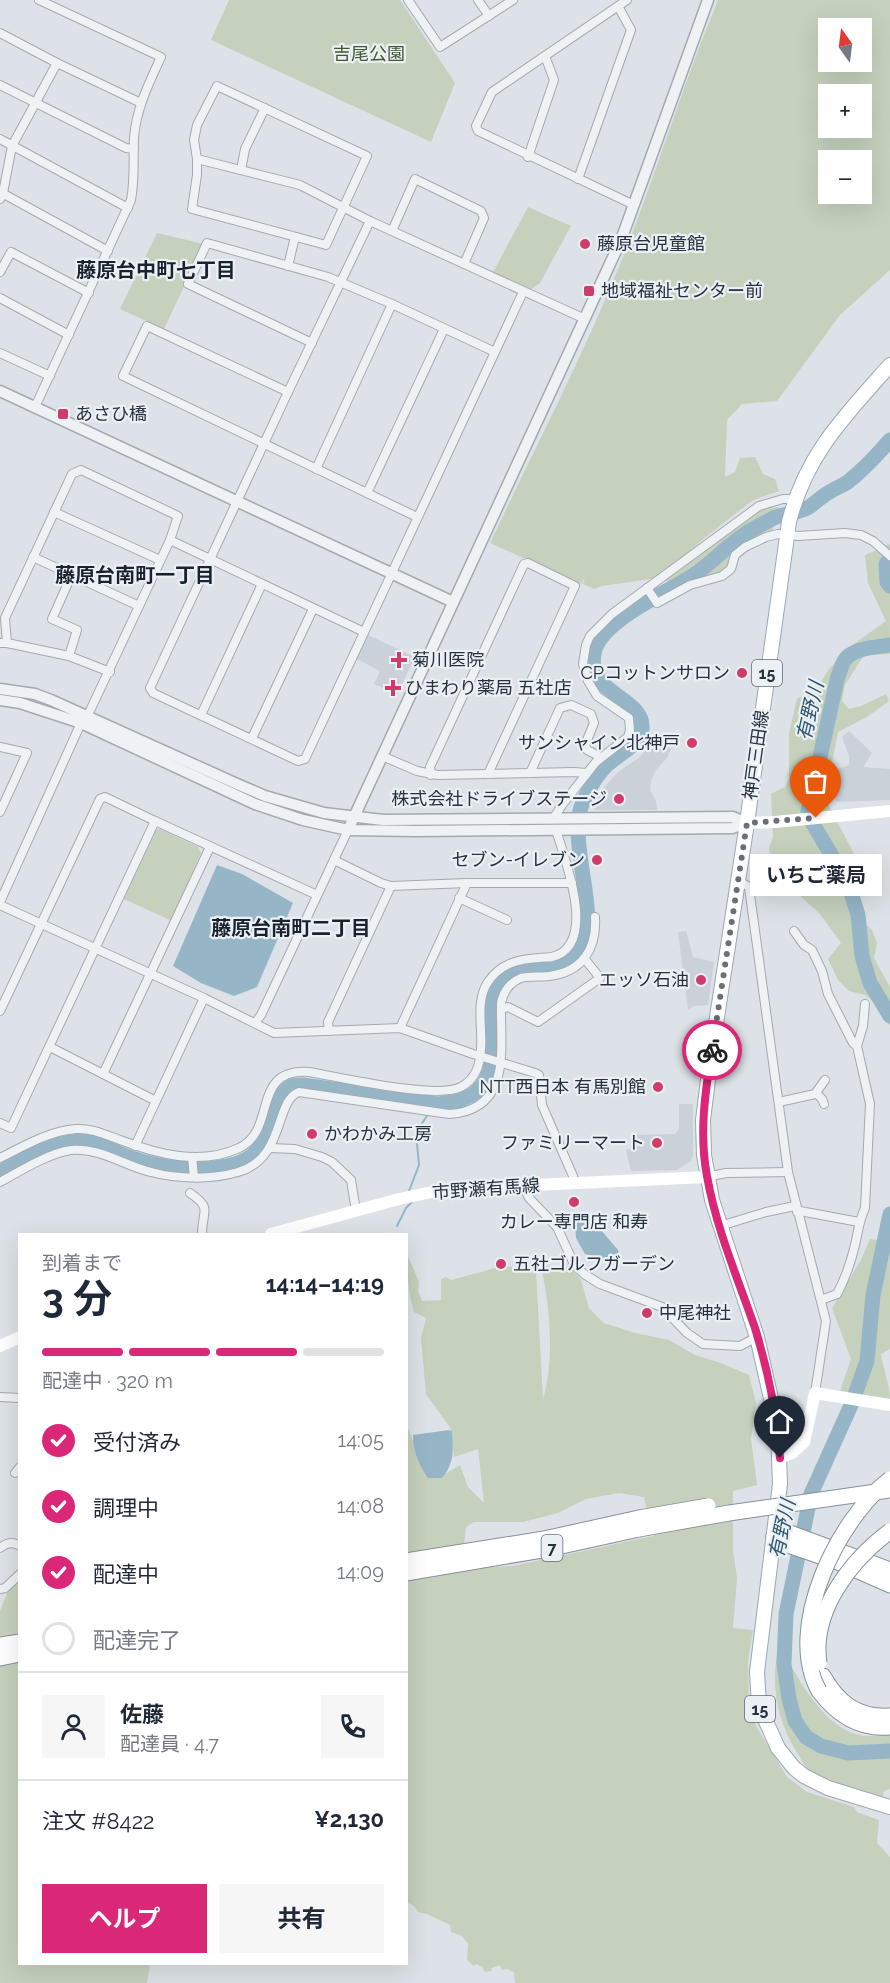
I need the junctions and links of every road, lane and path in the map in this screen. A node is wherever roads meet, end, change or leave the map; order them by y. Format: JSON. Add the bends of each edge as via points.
{"nodes":[{"id":1,"x":39,"y":0,"type":"edge"},
{"id":2,"x":408,"y":0,"type":"edge"},
{"id":3,"x":478,"y":0,"type":"edge"},
{"id":4,"x":513,"y":0,"type":"edge"},
{"id":5,"x":627,"y":0,"type":"edge"},
{"id":6,"x":708,"y":0,"type":"edge"},
{"id":7,"x":618,"y":6,"type":"junction"},
{"id":8,"x":489,"y":16,"type":"junction"},
{"id":9,"x":0,"y":33,"type":"edge"},
{"id":10,"x":545,"y":56,"type":"junction"},
{"id":11,"x":57,"y":63,"type":"junction"},
{"id":12,"x":0,"y":85,"type":"edge"},
{"id":13,"x":141,"y":103,"type":"junction"},
{"id":14,"x":35,"y":104,"type":"junction"},
{"id":15,"x":265,"y":108,"type":"junction"},
{"id":16,"x":0,"y":139,"type":"edge"},
{"id":17,"x":12,"y":146,"type":"junction"},
{"id":18,"x":134,"y":149,"type":"junction"},
{"id":19,"x":528,"y":157,"type":"junction"},
{"id":20,"x":197,"y":159,"type":"junction"},
{"id":21,"x":241,"y":170,"type":"junction"},
{"id":22,"x":578,"y":179,"type":"junction"},
{"id":23,"x":1,"y":195,"type":"edge"},
{"id":24,"x":634,"y":205,"type":"junction"},
{"id":25,"x":343,"y":206,"type":"junction"},
{"id":26,"x":128,"y":208,"type":"junction"},
{"id":27,"x":370,"y":221,"type":"junction"},
{"id":28,"x":392,"y":231,"type":"junction"},
{"id":29,"x":295,"y":237,"type":"junction"},
{"id":30,"x":108,"y":251,"type":"junction"},
{"id":31,"x":464,"y":264,"type":"junction"},
{"id":32,"x":288,"y":266,"type":"junction"},
{"id":33,"x":0,"y":272,"type":"edge"},
{"id":34,"x":341,"y":282,"type":"junction"},
{"id":35,"x":523,"y":292,"type":"junction"},
{"id":36,"x":89,"y":293,"type":"junction"},
{"id":37,"x":0,"y":298,"type":"edge"},
{"id":38,"x":392,"y":304,"type":"junction"},
{"id":39,"x":585,"y":319,"type":"junction"},
{"id":40,"x":444,"y":328,"type":"junction"},
{"id":41,"x":69,"y":335,"type":"junction"},
{"id":42,"x":312,"y":343,"type":"junction"},
{"id":43,"x":495,"y":352,"type":"junction"},
{"id":44,"x":0,"y":353,"type":"edge"},
{"id":45,"x":890,"y":365,"type":"edge"},
{"id":46,"x":50,"y":376,"type":"junction"},
{"id":47,"x":0,"y":391,"type":"edge"},
{"id":48,"x":288,"y":392,"type":"junction"},
{"id":49,"x":35,"y":407,"type":"junction"},
{"id":50,"x":265,"y":444,"type":"junction"},
{"id":51,"x":316,"y":469,"type":"junction"},
{"id":52,"x":368,"y":493,"type":"junction"},
{"id":53,"x":795,"y":500,"type":"junction"},
{"id":54,"x":237,"y":501,"type":"junction"},
{"id":55,"x":54,"y":512,"type":"junction"},
{"id":56,"x":417,"y":517,"type":"junction"},
{"id":57,"x":788,"y":529,"type":"junction"},
{"id":58,"x":170,"y":540,"type":"junction"},
{"id":59,"x":887,"y":552,"type":"edge"},
{"id":60,"x":33,"y":557,"type":"junction"},
{"id":61,"x":210,"y":558,"type":"junction"},
{"id":62,"x":160,"y":560,"type":"junction"},
{"id":63,"x":392,"y":573,"type":"junction"},
{"id":64,"x":72,"y":574,"type":"junction"},
{"id":65,"x":262,"y":584,"type":"junction"},
{"id":66,"x":648,"y":590,"type":"junction"},
{"id":67,"x":453,"y":602,"type":"junction"},
{"id":68,"x":139,"y":606,"type":"junction"},
{"id":69,"x":313,"y":609,"type":"junction"},
{"id":70,"x":364,"y":632,"type":"junction"},
{"id":71,"x":4,"y":643,"type":"edge"},
{"id":72,"x":69,"y":656,"type":"junction"},
{"id":73,"x":110,"y":672,"type":"junction"},
{"id":74,"x":0,"y":689,"type":"edge"},
{"id":75,"x":0,"y":700,"type":"edge"},
{"id":76,"x":201,"y":715,"type":"junction"},
{"id":77,"x":85,"y":719,"type":"junction"},
{"id":78,"x":252,"y":738,"type":"junction"},
{"id":79,"x":0,"y":747,"type":"edge"},
{"id":80,"x":382,"y":756,"type":"junction"},
{"id":81,"x":601,"y":757,"type":"junction"},
{"id":82,"x":530,"y":773,"type":"junction"},
{"id":83,"x":587,"y":773,"type":"junction"},
{"id":84,"x":488,"y":774,"type":"junction"},
{"id":85,"x":431,"y":775,"type":"junction"},
{"id":86,"x":890,"y":811,"type":"edge"},
{"id":87,"x":0,"y":812,"type":"edge"},
{"id":88,"x":354,"y":818,"type":"junction"},
{"id":89,"x":155,"y":821,"type":"junction"},
{"id":90,"x":747,"y":823,"type":"junction"},
{"id":91,"x":555,"y":824,"type":"junction"},
{"id":92,"x":348,"y":830,"type":"junction"},
{"id":93,"x":210,"y":847,"type":"junction"},
{"id":94,"x":334,"y":860,"type":"junction"},
{"id":95,"x":738,"y":880,"type":"junction"},
{"id":96,"x":466,"y":883,"type":"junction"},
{"id":97,"x":572,"y":883,"type":"junction"},
{"id":98,"x":391,"y":886,"type":"junction"},
{"id":99,"x":317,"y":895,"type":"junction"},
{"id":100,"x":459,"y":898,"type":"junction"},
{"id":101,"x":0,"y":903,"type":"edge"},
{"id":102,"x":596,"y":917,"type":"dead end"},
{"id":103,"x":507,"y":920,"type":"dead end"},
{"id":104,"x":41,"y":923,"type":"junction"},
{"id":105,"x":794,"y":932,"type":"dead end"},
{"id":106,"x":95,"y":949,"type":"junction"},
{"id":107,"x":584,"y":958,"type":"junction"},
{"id":108,"x":151,"y":974,"type":"junction"},
{"id":109,"x":204,"y":998,"type":"junction"},
{"id":110,"x":866,"y":1004,"type":"dead end"},
{"id":111,"x":501,"y":1009,"type":"junction"},
{"id":112,"x":0,"y":1011,"type":"edge"},
{"id":113,"x":255,"y":1023,"type":"junction"},
{"id":114,"x":400,"y":1028,"type":"junction"},
{"id":115,"x":329,"y":1031,"type":"junction"},
{"id":116,"x":857,"y":1046,"type":"junction"},
{"id":117,"x":50,"y":1047,"type":"junction"},
{"id":118,"x":483,"y":1056,"type":"junction"},
{"id":119,"x":499,"y":1061,"type":"junction"},
{"id":120,"x":103,"y":1074,"type":"junction"},
{"id":121,"x":825,"y":1080,"type":"dead end"},
{"id":122,"x":816,"y":1092,"type":"junction"},
{"id":123,"x":156,"y":1101,"type":"junction"},
{"id":124,"x":779,"y":1102,"type":"junction"},
{"id":125,"x":824,"y":1104,"type":"dead end"},
{"id":126,"x":0,"y":1123,"type":"edge"},
{"id":127,"x":135,"y":1146,"type":"junction"},
{"id":128,"x":269,"y":1148,"type":"junction"},
{"id":129,"x":0,"y":1158,"type":"edge"},
{"id":130,"x":192,"y":1158,"type":"junction"},
{"id":131,"x":788,"y":1172,"type":"junction"},
{"id":132,"x":193,"y":1175,"type":"junction"},
{"id":133,"x":707,"y":1177,"type":"junction"},
{"id":134,"x":0,"y":1182,"type":"edge"},
{"id":135,"x":574,"y":1183,"type":"junction"},
{"id":136,"x":523,"y":1186,"type":"junction"},
{"id":137,"x":190,"y":1193,"type":"dead end"},
{"id":138,"x":796,"y":1209,"type":"junction"},
{"id":139,"x":356,"y":1211,"type":"junction"},
{"id":140,"x":859,"y":1222,"type":"junction"},
{"id":141,"x":720,"y":1226,"type":"junction"},
{"id":142,"x":202,"y":1233,"type":"edge"},
{"id":143,"x":275,"y":1233,"type":"edge"},
{"id":144,"x":821,"y":1300,"type":"junction"},
{"id":145,"x":758,"y":1337,"type":"junction"},
{"id":146,"x":18,"y":1338,"type":"edge"},
{"id":147,"x":0,"y":1346,"type":"edge"},
{"id":148,"x":815,"y":1393,"type":"junction"},
{"id":149,"x":0,"y":1397,"type":"edge"},
{"id":150,"x":18,"y":1398,"type":"edge"},
{"id":151,"x":885,"y":1405,"type":"edge"},
{"id":152,"x":780,"y":1458,"type":"junction"},
{"id":153,"x":890,"y":1480,"type":"edge"},
{"id":154,"x":890,"y":1490,"type":"edge"},
{"id":155,"x":639,"y":1524,"type":"junction"},
{"id":156,"x":890,"y":1531,"type":"edge"},
{"id":157,"x":784,"y":1538,"type":"junction"},
{"id":158,"x":18,"y":1542,"type":"edge"},
{"id":159,"x":0,"y":1548,"type":"edge"},
{"id":160,"x":826,"y":1552,"type":"junction"},
{"id":161,"x":409,"y":1565,"type":"edge"},
{"id":162,"x":890,"y":1570,"type":"edge"},
{"id":163,"x":18,"y":1576,"type":"edge"},
{"id":164,"x":890,"y":1586,"type":"edge"},
{"id":165,"x":0,"y":1589,"type":"edge"},
{"id":166,"x":18,"y":1642,"type":"edge"},
{"id":167,"x":0,"y":1646,"type":"edge"},
{"id":168,"x":18,"y":1654,"type":"edge"},
{"id":169,"x":0,"y":1658,"type":"edge"},
{"id":170,"x":890,"y":1716,"type":"edge"},
{"id":171,"x":890,"y":1727,"type":"edge"},
{"id":172,"x":890,"y":1807,"type":"edge"}],
"edges":[{"from":1,"to":13,"type":"street","via":[[161,57]]},
{"from":2,"to":8,"type":"street","via":[[440,47]]},
{"from":3,"to":8,"type":"street"},
{"from":4,"to":8,"type":"street"},
{"from":5,"to":7,"type":"street"},
{"from":6,"to":24,"type":"street"},
{"from":7,"to":10,"type":"street"},
{"from":7,"to":22,"type":"street","via":[[631,30]]},
{"from":9,"to":11,"type":"street"},
{"from":10,"to":19,"type":"street","via":[[554,80]]},
{"from":10,"to":19,"type":"street","via":[[492,92],[476,126],[477,131]]},
{"from":11,"to":13,"type":"street"},
{"from":11,"to":14,"type":"street"},
{"from":12,"to":14,"type":"street"},
{"from":13,"to":18,"type":"street"},
{"from":14,"to":17,"type":"street"},
{"from":14,"to":18,"type":"street"},
{"from":15,"to":20,"type":"street","via":[[217,86],[197,125]]},
{"from":15,"to":21,"type":"street","via":[[245,149]]},
{"from":15,"to":25,"type":"street","via":[[367,156]]},
{"from":16,"to":17,"type":"street"},
{"from":17,"to":23,"type":"street"},
{"from":17,"to":26,"type":"street"},
{"from":18,"to":26,"type":"street","via":[[135,179]]},
{"from":19,"to":22,"type":"street"},
{"from":20,"to":21,"type":"street"},
{"from":20,"to":29,"type":"street","via":[[192,209]]},
{"from":21,"to":25,"type":"street","via":[[300,185]]},
{"from":22,"to":24,"type":"street"},
{"from":23,"to":30,"type":"street"},
{"from":24,"to":39,"type":"street"},
{"from":25,"to":27,"type":"street"},
{"from":25,"to":29,"type":"street","via":[[326,245]]},
{"from":26,"to":30,"type":"street"},
{"from":27,"to":28,"type":"street"},
{"from":27,"to":34,"type":"street"},
{"from":28,"to":31,"type":"street"},
{"from":28,"to":31,"type":"street","via":[[415,179],[482,211],[484,218]]},
{"from":29,"to":32,"type":"street"},
{"from":30,"to":36,"type":"street"},
{"from":31,"to":35,"type":"street"},
{"from":32,"to":34,"type":"street"},
{"from":32,"to":42,"type":"street","via":[[207,243],[188,284]]},
{"from":33,"to":36,"type":"street","via":[[11,252]]},
{"from":34,"to":38,"type":"street"},
{"from":34,"to":42,"type":"street"},
{"from":35,"to":39,"type":"street"},
{"from":35,"to":43,"type":"street"},
{"from":36,"to":41,"type":"street"},
{"from":37,"to":41,"type":"street"},
{"from":38,"to":40,"type":"street"},
{"from":38,"to":51,"type":"street"},
{"from":39,"to":67,"type":"street"},
{"from":40,"to":43,"type":"street"},
{"from":40,"to":52,"type":"street"},
{"from":41,"to":46,"type":"street"},
{"from":42,"to":48,"type":"street"},
{"from":43,"to":56,"type":"street"},
{"from":44,"to":46,"type":"street"},
{"from":45,"to":53,"type":"main road","name":"神戸三田線","number":"15","via":[[822,445]]},
{"from":46,"to":49,"type":"street"},
{"from":47,"to":49,"type":"street"},
{"from":48,"to":50,"type":"street"},
{"from":48,"to":50,"type":"street","via":[[147,326],[123,376]]},
{"from":49,"to":54,"type":"street"},
{"from":50,"to":51,"type":"street"},
{"from":50,"to":54,"type":"street"},
{"from":51,"to":52,"type":"street"},
{"from":52,"to":56,"type":"street"},
{"from":53,"to":57,"type":"main road","name":"神戸三田線","number":"15"},
{"from":53,"to":66,"type":"street","via":[[759,506]]},
{"from":54,"to":61,"type":"street"},
{"from":54,"to":63,"type":"street"},
{"from":55,"to":58,"type":"street","via":[[72,474],[81,470],[178,516]]},
{"from":55,"to":60,"type":"street"},
{"from":55,"to":62,"type":"street"},
{"from":56,"to":63,"type":"street"},
{"from":57,"to":59,"type":"street","via":[[853,534],[873,541]]},
{"from":57,"to":66,"type":"street","via":[[744,547],[722,576],[690,585],[657,603]]},
{"from":57,"to":90,"type":"main road","name":"神戸三田線","number":"15"},
{"from":58,"to":61,"type":"street"},
{"from":58,"to":62,"type":"street"},
{"from":60,"to":64,"type":"street"},
{"from":60,"to":71,"type":"street","via":[[4,618]]},
{"from":61,"to":65,"type":"street"},
{"from":61,"to":76,"type":"street","via":[[150,688],[153,693]]},
{"from":62,"to":68,"type":"street"},
{"from":63,"to":67,"type":"street"},
{"from":63,"to":70,"type":"street"},
{"from":64,"to":68,"type":"street"},
{"from":64,"to":72,"type":"street","via":[[52,619],[77,630]]},
{"from":65,"to":69,"type":"street"},
{"from":65,"to":76,"type":"street"},
{"from":66,"to":81,"type":"street","via":[[597,627],[586,645],[583,663],[588,681],[597,696],[629,718],[630,724],[627,737]]},
{"from":67,"to":80,"type":"street"},
{"from":68,"to":73,"type":"street"},
{"from":69,"to":70,"type":"street"},
{"from":69,"to":78,"type":"street"},
{"from":70,"to":78,"type":"street","via":[[305,759],[298,761]]},
{"from":71,"to":72,"type":"street"},
{"from":72,"to":73,"type":"street"},
{"from":73,"to":77,"type":"street"},
{"from":74,"to":77,"type":"street","via":[[35,694]]},
{"from":75,"to":77,"type":"street"},
{"from":76,"to":78,"type":"street"},
{"from":77,"to":88,"type":"street","via":[[266,796]]},
{"from":77,"to":92,"type":"street","via":[[255,804]]},
{"from":77,"to":101,"type":"street"},
{"from":79,"to":87,"type":"street","via":[[27,753]]},
{"from":80,"to":85,"type":"street"},
{"from":80,"to":88,"type":"street"},
{"from":81,"to":82,"type":"street","via":[[585,745],[594,723],[591,714],[571,705],[560,708]]},
{"from":81,"to":83,"type":"street"},
{"from":82,"to":83,"type":"street"},
{"from":82,"to":84,"type":"street"},
{"from":83,"to":91,"type":"street"},
{"from":84,"to":85,"type":"street"},
{"from":84,"to":85,"type":"street","via":[[575,586],[528,563],[524,564],[430,767]]},
{"from":86,"to":90,"type":"main road"},
{"from":88,"to":91,"type":"street"},
{"from":88,"to":92,"type":"street"},
{"from":89,"to":93,"type":"street"},
{"from":89,"to":104,"type":"street","via":[[105,797],[100,799]]},
{"from":89,"to":106,"type":"street"},
{"from":90,"to":91,"type":"street","via":[[732,828]]},
{"from":90,"to":95,"type":"main road","name":"神戸三田線","number":"15"},
{"from":91,"to":92,"type":"street"},
{"from":91,"to":97,"type":"street"},
{"from":92,"to":94,"type":"street"},
{"from":93,"to":99,"type":"street"},
{"from":93,"to":108,"type":"street"},
{"from":94,"to":98,"type":"street"},
{"from":94,"to":99,"type":"street"},
{"from":95,"to":124,"type":"street","via":[[749,887]]},
{"from":95,"to":133,"type":"main road","name":"神戸三田線","number":"15","via":[[705,1100]]},
{"from":96,"to":97,"type":"street"},
{"from":96,"to":98,"type":"street"},
{"from":96,"to":100,"type":"street"},
{"from":97,"to":118,"type":"street","via":[[577,930],[572,943],[552,957],[506,964],[487,982],[481,1008]]},
{"from":98,"to":115,"type":"street","via":[[328,1022]]},
{"from":99,"to":113,"type":"street"},
{"from":100,"to":103,"type":"street"},
{"from":100,"to":114,"type":"street"},
{"from":101,"to":104,"type":"street"},
{"from":102,"to":107,"type":"street","via":[[595,937]]},
{"from":104,"to":106,"type":"street"},
{"from":104,"to":112,"type":"street"},
{"from":105,"to":116,"type":"street","via":[[813,950],[828,994]]},
{"from":106,"to":108,"type":"street"},
{"from":106,"to":117,"type":"street"},
{"from":107,"to":111,"type":"street","via":[[557,975],[514,982],[502,996]]},
{"from":107,"to":111,"type":"street","via":[[600,978],[538,1022],[508,1007]]},
{"from":108,"to":109,"type":"street"},
{"from":108,"to":120,"type":"street"},
{"from":109,"to":113,"type":"street"},
{"from":109,"to":123,"type":"street"},
{"from":110,"to":116,"type":"street"},
{"from":111,"to":119,"type":"street"},
{"from":113,"to":115,"type":"street","via":[[274,1033]]},
{"from":114,"to":115,"type":"street"},
{"from":114,"to":118,"type":"street"},
{"from":116,"to":140,"type":"street","via":[[870,1104],[865,1209]]},
{"from":117,"to":120,"type":"street"},
{"from":117,"to":126,"type":"street","via":[[11,1128]]},
{"from":118,"to":119,"type":"street"},
{"from":118,"to":130,"type":"street","via":[[471,1080],[447,1092],[292,1072],[272,1087],[252,1138],[227,1152]]},
{"from":119,"to":128,"type":"street","via":[[498,1081],[490,1094],[478,1106],[460,1113],[304,1092],[294,1094],[286,1102]]},
{"from":119,"to":135,"type":"street","via":[[539,1076],[542,1105]]},
{"from":120,"to":123,"type":"street"},
{"from":121,"to":122,"type":"street"},
{"from":122,"to":124,"type":"street"},
{"from":122,"to":125,"type":"street"},
{"from":123,"to":127,"type":"street"},
{"from":124,"to":131,"type":"street"},
{"from":127,"to":129,"type":"street","via":[[78,1129],[54,1133]]},
{"from":127,"to":130,"type":"street"},
{"from":128,"to":132,"type":"street","via":[[256,1162],[238,1172]]},
{"from":128,"to":139,"type":"street","via":[[295,1149],[332,1162],[351,1180]]},
{"from":130,"to":132,"type":"street"},
{"from":131,"to":133,"type":"street"},
{"from":131,"to":138,"type":"street"},
{"from":132,"to":134,"type":"street","via":[[150,1172],[92,1151],[73,1150],[58,1153]]},
{"from":133,"to":135,"type":"main road","name":"市野瀬有馬線"},
{"from":133,"to":141,"type":"main road","name":"神戸三田線","number":"15"},
{"from":135,"to":136,"type":"main road","name":"市野瀬有馬線"},
{"from":136,"to":139,"type":"main road","name":"市野瀬有馬線","via":[[446,1189]]},
{"from":136,"to":145,"type":"street","via":[[556,1227],[574,1264],[584,1274],[662,1307],[704,1344],[740,1346]]},
{"from":137,"to":142,"type":"street","via":[[205,1208]]},
{"from":138,"to":140,"type":"street"},
{"from":138,"to":141,"type":"street","via":[[766,1212]]},
{"from":138,"to":144,"type":"street"},
{"from":139,"to":143,"type":"main road","name":"市野瀬有馬線"},
{"from":140,"to":144,"type":"street","via":[[842,1285],[837,1294]]},
{"from":141,"to":145,"type":"main road","name":"神戸三田線","number":"15"},
{"from":144,"to":148,"type":"street","via":[[826,1321]]},
{"from":145,"to":152,"type":"main road","name":"神戸三田線","number":"15","via":[[778,1429]]},
{"from":146,"to":147,"type":"main road"},
{"from":148,"to":151,"type":"main road"},
{"from":148,"to":152,"type":"main road","via":[[804,1442]]},
{"from":149,"to":150,"type":"street"},
{"from":152,"to":157,"type":"main road","name":"神戸三田線","number":"15"},
{"from":153,"to":155,"type":"highway","number":"7","bridge":true,"via":[[766,1497]]},
{"from":153,"to":171,"type":"highway","bridge":true,"via":[[862,1506],[835,1546],[815,1599],[808,1642],[815,1683],[830,1705],[859,1724]]},
{"from":154,"to":155,"type":"highway","number":"7","bridge":true},
{"from":155,"to":161,"type":"highway","number":"7","via":[[465,1551]]},
{"from":155,"to":161,"type":"highway","number":"7","via":[[548,1549]]},
{"from":156,"to":170,"type":"highway","bridge":true,"via":[[862,1554],[833,1595],[821,1627],[818,1652],[823,1676],[842,1703],[869,1715]]},
{"from":157,"to":160,"type":"highway"},
{"from":157,"to":172,"type":"main road","name":"神戸三田線","number":"15","via":[[757,1672],[765,1723],[778,1748],[804,1776],[828,1788]]},
{"from":158,"to":159,"type":"street"},
{"from":160,"to":162,"type":"highway"},
{"from":160,"to":164,"type":"highway"},
{"from":163,"to":165,"type":"street"},
{"from":166,"to":167,"type":"highway"},
{"from":168,"to":169,"type":"highway"}]}
